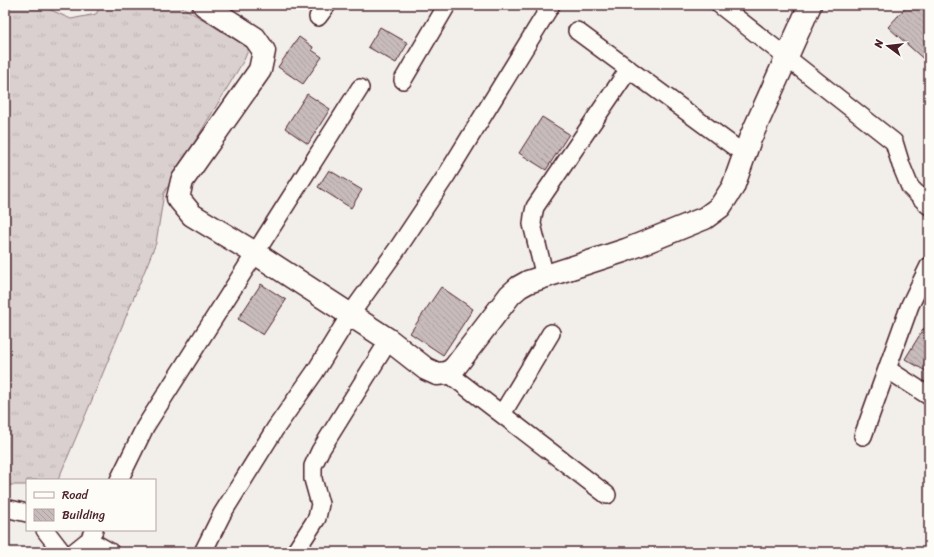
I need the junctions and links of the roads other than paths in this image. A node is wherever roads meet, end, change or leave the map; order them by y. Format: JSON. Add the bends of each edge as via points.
{"nodes":[{"id":1,"x":204,"y":5,"type":"edge"},
{"id":2,"x":447,"y":5,"type":"edge"},
{"id":3,"x":550,"y":5,"type":"edge"},
{"id":4,"x":720,"y":5,"type":"edge"},
{"id":5,"x":810,"y":5,"type":"edge"},
{"id":6,"x":577,"y":31,"type":"dead end"},
{"id":7,"x":786,"y":56,"type":"junction"},
{"id":8,"x":629,"y":69,"type":"junction"},
{"id":9,"x":404,"y":80,"type":"dead end"},
{"id":10,"x":360,"y":88,"type":"dead end"},
{"id":11,"x":744,"y":154,"type":"junction"},
{"id":12,"x":929,"y":206,"type":"edge"},
{"id":13,"x":256,"y":253,"type":"junction"},
{"id":14,"x":929,"y":266,"type":"edge"},
{"id":15,"x":545,"y":277,"type":"junction"},
{"id":16,"x":350,"y":315,"type":"junction"},
{"id":17,"x":551,"y":333,"type":"dead end"},
{"id":18,"x":389,"y":340,"type":"junction"},
{"id":19,"x":887,"y":369,"type":"junction"},
{"id":20,"x":448,"y":373,"type":"junction"},
{"id":21,"x":929,"y":396,"type":"edge"},
{"id":22,"x":502,"y":414,"type":"junction"},
{"id":23,"x":864,"y":436,"type":"dead end"},
{"id":24,"x":119,"y":479,"type":"edge"},
{"id":25,"x":607,"y":495,"type":"dead end"},
{"id":26,"x":5,"y":508,"type":"edge"},
{"id":27,"x":26,"y":513,"type":"edge"},
{"id":28,"x":47,"y":531,"type":"edge"},
{"id":29,"x":92,"y":535,"type":"edge"},
{"id":30,"x":62,"y":552,"type":"edge"},
{"id":31,"x":74,"y":552,"type":"edge"},
{"id":32,"x":110,"y":552,"type":"edge"},
{"id":33,"x":203,"y":552,"type":"edge"},
{"id":34,"x":295,"y":552,"type":"edge"}],
"edges":[{"from":1,"to":13,"type":"street","via":[[255,38],[264,51],[260,70],[182,181],[178,198],[192,215]]},
{"from":2,"to":9,"type":"street"},
{"from":3,"to":16,"type":"street","via":[[446,176]]},
{"from":4,"to":7,"type":"street"},
{"from":5,"to":7,"type":"street"},
{"from":6,"to":8,"type":"street"},
{"from":7,"to":11,"type":"street"},
{"from":7,"to":12,"type":"street","via":[[894,142],[910,187]]},
{"from":8,"to":11,"type":"street"},
{"from":8,"to":15,"type":"street","via":[[535,207],[532,224]]},
{"from":10,"to":13,"type":"street"},
{"from":11,"to":15,"type":"street","via":[[733,187],[720,206],[705,218],[626,250]]},
{"from":13,"to":16,"type":"street"},
{"from":13,"to":24,"type":"street","via":[[145,427]]},
{"from":14,"to":19,"type":"street","via":[[910,305]]},
{"from":15,"to":20,"type":"street","via":[[528,282],[510,295]]},
{"from":16,"to":18,"type":"street"},
{"from":16,"to":33,"type":"street","via":[[315,372],[274,429],[226,508]]},
{"from":17,"to":22,"type":"street"},
{"from":18,"to":20,"type":"street","via":[[426,369],[437,374]]},
{"from":18,"to":34,"type":"street","via":[[313,466],[313,479],[320,504],[318,518]]},
{"from":19,"to":21,"type":"street"},
{"from":19,"to":23,"type":"street"},
{"from":20,"to":22,"type":"street"},
{"from":22,"to":25,"type":"street"},
{"from":26,"to":27,"type":"street"},
{"from":28,"to":30,"type":"street"},
{"from":29,"to":31,"type":"street"},
{"from":29,"to":32,"type":"street"}]}
